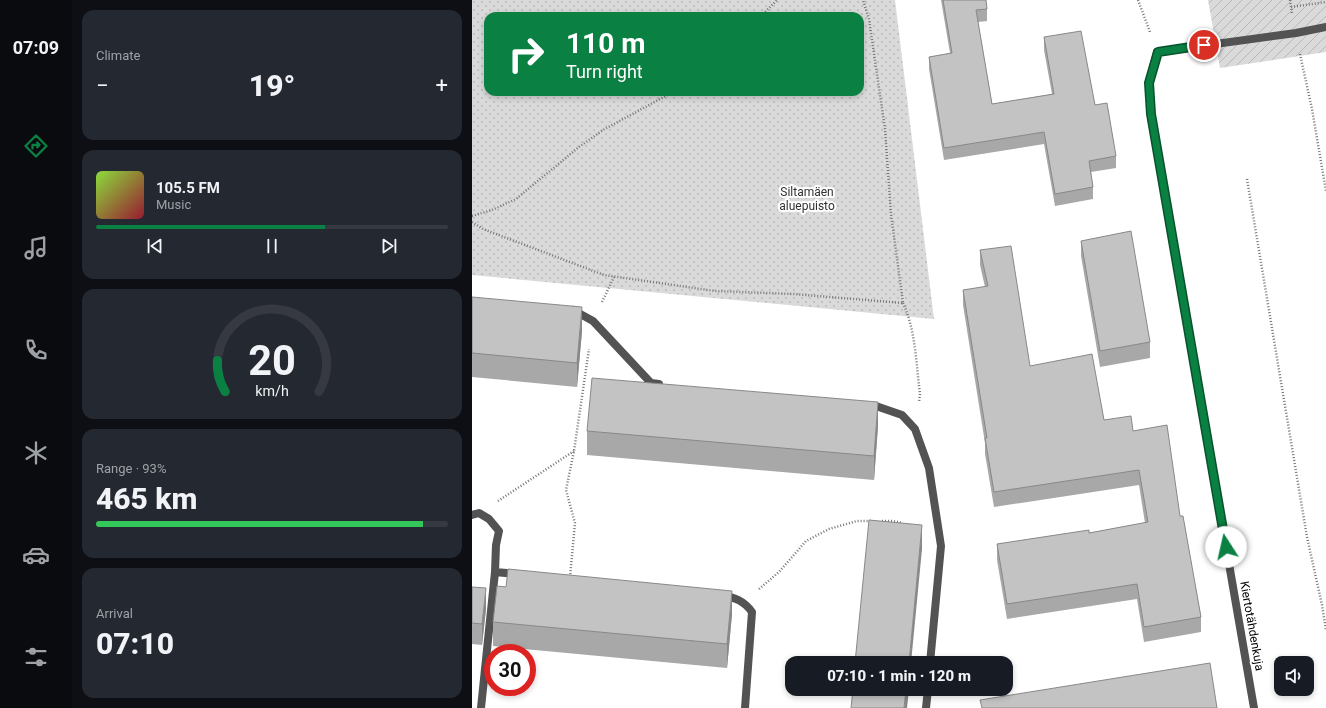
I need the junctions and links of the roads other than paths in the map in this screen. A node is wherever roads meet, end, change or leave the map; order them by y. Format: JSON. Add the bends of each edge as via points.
{"nodes":[{"id":1,"x":1326,"y":27,"type":"edge"},
{"id":2,"x":564,"y":309,"type":"edge"},
{"id":3,"x":666,"y":385,"type":"edge"},
{"id":4,"x":860,"y":405,"type":"edge"},
{"id":5,"x":475,"y":514,"type":"edge"},
{"id":6,"x":495,"y":572,"type":"junction"},
{"id":7,"x":525,"y":575,"type":"edge"},
{"id":8,"x":715,"y":595,"type":"edge"},
{"id":9,"x":931,"y":656,"type":"edge"},
{"id":10,"x":927,"y":696,"type":"edge"},
{"id":11,"x":481,"y":708,"type":"edge"},
{"id":12,"x":745,"y":708,"type":"edge"},
{"id":13,"x":926,"y":708,"type":"edge"},
{"id":14,"x":1254,"y":708,"type":"edge"}],
"edges":[{"from":1,"to":14,"type":"street","name":"Kiertotähdenkuja","via":[[1158,52],[1149,83],[1151,114]]},
{"from":2,"to":3,"type":"street","via":[[572,309],[594,321],[651,383]]},
{"from":4,"to":9,"type":"street","via":[[876,406],[902,415],[915,428],[929,468],[941,546]]},
{"from":5,"to":6,"type":"street","via":[[489,519],[499,530]]},
{"from":6,"to":7,"type":"street"},
{"from":6,"to":11,"type":"street"},
{"from":8,"to":12,"type":"street","via":[[730,597],[744,603],[752,612]]},
{"from":10,"to":13,"type":"street"}]}
